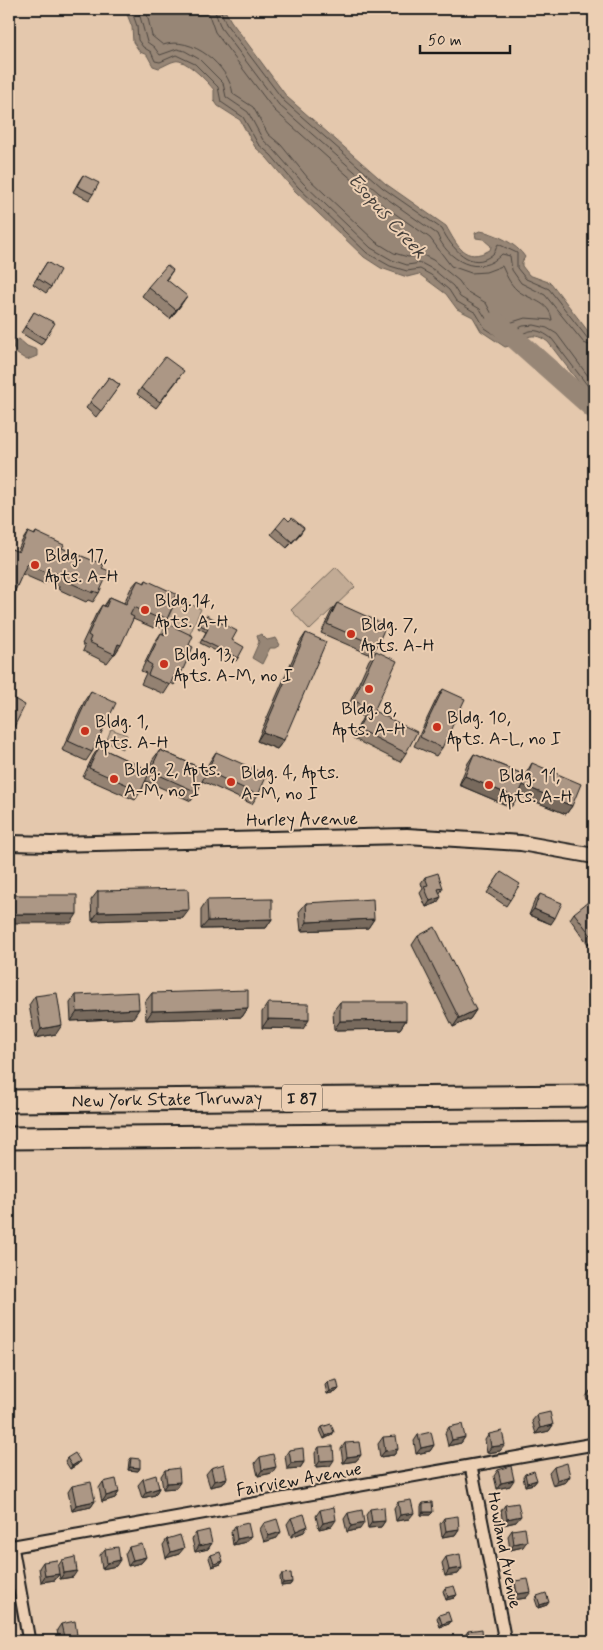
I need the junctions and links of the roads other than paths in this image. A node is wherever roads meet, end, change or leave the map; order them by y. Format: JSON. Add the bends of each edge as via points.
{"nodes":[{"id":1,"x":9,"y":843,"type":"edge"},
{"id":2,"x":594,"y":856,"type":"edge"},
{"id":3,"x":594,"y":1096,"type":"edge"},
{"id":4,"x":9,"y":1101,"type":"edge"},
{"id":5,"x":594,"y":1133,"type":"edge"},
{"id":6,"x":9,"y":1138,"type":"edge"},
{"id":7,"x":594,"y":1444,"type":"edge"},
{"id":8,"x":471,"y":1466,"type":"junction"},
{"id":9,"x":10,"y":1546,"type":"edge"},
{"id":10,"x":29,"y":1641,"type":"edge"},
{"id":11,"x":505,"y":1641,"type":"edge"}],
"edges":[{"from":1,"to":2,"type":"street","name":"Hurley Avenue","via":[[407,836],[521,843]]},
{"from":3,"to":4,"type":"highway","name":"New York State Thruway","number":"I 87"},
{"from":5,"to":6,"type":"highway","name":"New York State Thruway","number":"I 87"},
{"from":7,"to":8,"type":"street","name":"Fairview Avenue"},
{"from":8,"to":9,"type":"street","name":"Fairview Avenue"},
{"from":8,"to":11,"type":"street","name":"Howland Avenue"},
{"from":9,"to":10,"type":"street"}]}
